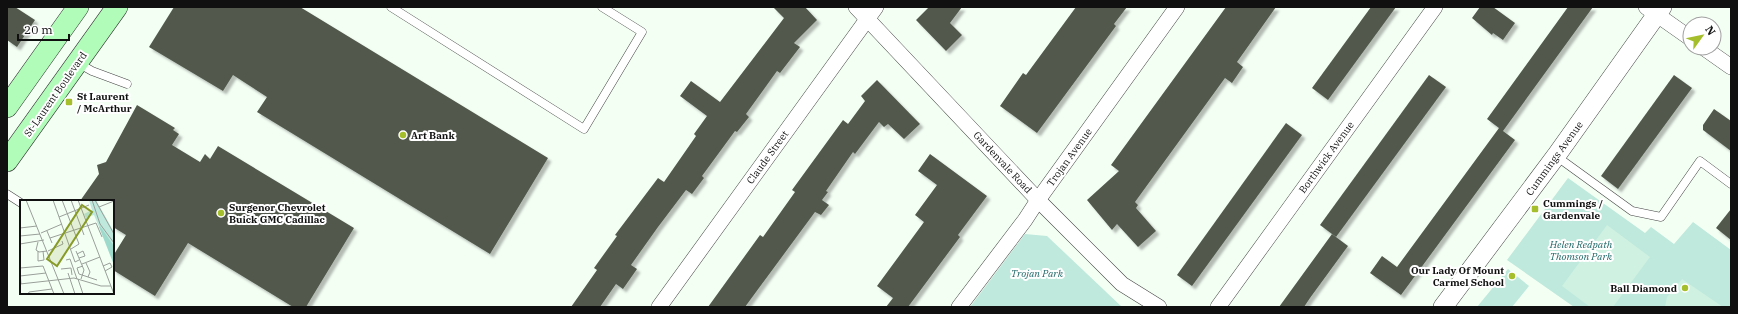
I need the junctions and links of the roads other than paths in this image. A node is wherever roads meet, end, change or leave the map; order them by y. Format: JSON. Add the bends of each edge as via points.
{"nodes":[{"id":1,"x":78,"y":7,"type":"edge"},
{"id":2,"x":117,"y":7,"type":"edge"},
{"id":3,"x":391,"y":7,"type":"edge"},
{"id":4,"x":602,"y":7,"type":"edge"},
{"id":5,"x":856,"y":7,"type":"edge"},
{"id":6,"x":876,"y":7,"type":"edge"},
{"id":7,"x":1177,"y":7,"type":"edge"},
{"id":8,"x":1435,"y":7,"type":"edge"},
{"id":9,"x":1655,"y":10,"type":"edge"},
{"id":10,"x":867,"y":20,"type":"junction"},
{"id":11,"x":1682,"y":32,"type":"edge"},
{"id":12,"x":1715,"y":56,"type":"edge"},
{"id":13,"x":77,"y":62,"type":"junction"},
{"id":14,"x":1731,"y":67,"type":"edge"},
{"id":15,"x":127,"y":84,"type":"dead end"},
{"id":16,"x":7,"y":107,"type":"edge"},
{"id":17,"x":1556,"y":156,"type":"junction"},
{"id":18,"x":7,"y":161,"type":"edge"},
{"id":19,"x":1731,"y":184,"type":"edge"},
{"id":20,"x":7,"y":194,"type":"edge"},
{"id":21,"x":1038,"y":200,"type":"junction"},
{"id":22,"x":20,"y":202,"type":"edge"},
{"id":23,"x":659,"y":307,"type":"edge"},
{"id":24,"x":959,"y":307,"type":"edge"},
{"id":25,"x":1159,"y":307,"type":"edge"},
{"id":26,"x":1218,"y":307,"type":"edge"},
{"id":27,"x":1443,"y":307,"type":"edge"}],
"edges":[{"from":1,"to":16,"type":"main road"},
{"from":2,"to":13,"type":"main road","name":"St-Laurent Boulevard"},
{"from":3,"to":4,"type":"lane","via":[[584,129],[642,32]]},
{"from":5,"to":10,"type":"street","name":"Gardenvale Road"},
{"from":6,"to":10,"type":"street","name":"Claude Street"},
{"from":7,"to":21,"type":"street","name":"Trojan Avenue"},
{"from":8,"to":26,"type":"street","name":"Borthwick Avenue"},
{"from":9,"to":11,"type":"street"},
{"from":9,"to":17,"type":"street","name":"Cummings Avenue"},
{"from":10,"to":21,"type":"street","name":"Gardenvale Road"},
{"from":10,"to":23,"type":"street","name":"Claude Street"},
{"from":12,"to":14,"type":"street"},
{"from":13,"to":15,"type":"lane","via":[[92,71]]},
{"from":13,"to":18,"type":"main road","name":"St-Laurent Boulevard"},
{"from":17,"to":19,"type":"lane","via":[[1632,211],[1661,217],[1700,161]]},
{"from":17,"to":27,"type":"street","name":"Cummings Avenue"},
{"from":20,"to":22,"type":"lane"},
{"from":21,"to":24,"type":"street","name":"Trojan Avenue"},
{"from":21,"to":25,"type":"street","name":"Gardenvale Road","via":[[1122,284]]}]}
